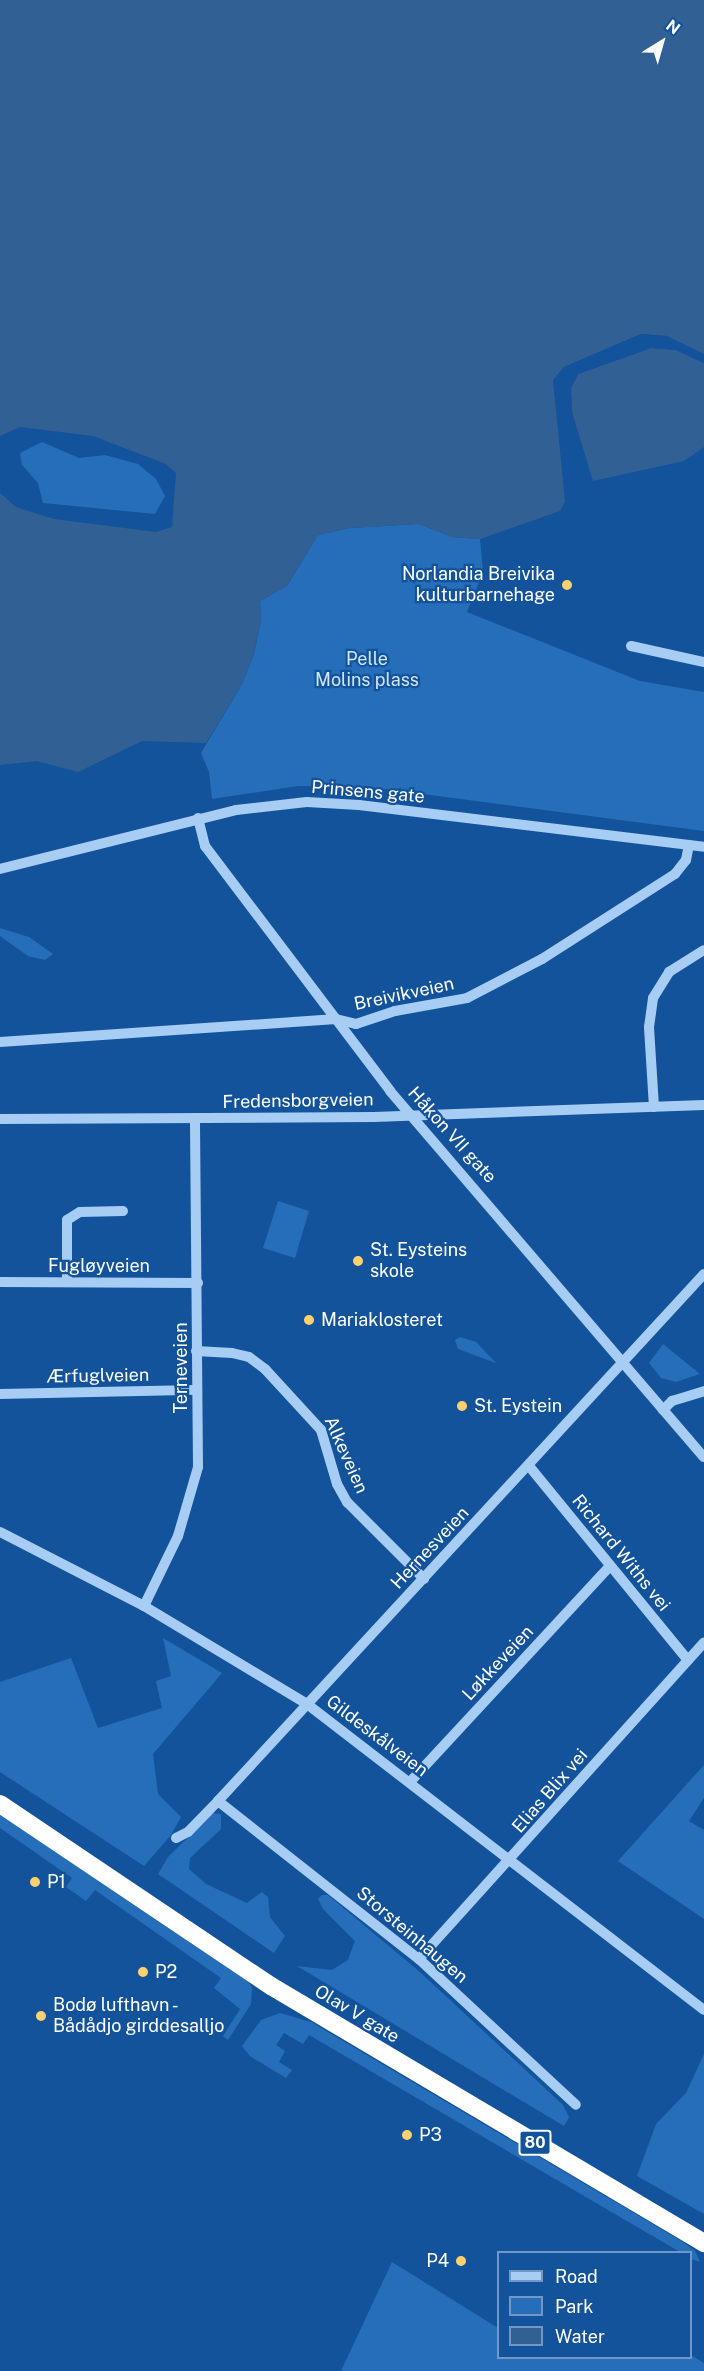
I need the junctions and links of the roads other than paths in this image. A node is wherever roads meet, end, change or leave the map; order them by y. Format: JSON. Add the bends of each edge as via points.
{"nodes":[{"id":1,"x":631,"y":646,"type":"dead end"},
{"id":2,"x":704,"y":662,"type":"edge"},
{"id":3,"x":198,"y":818,"type":"junction"},
{"id":4,"x":689,"y":845,"type":"junction"},
{"id":5,"x":704,"y":847,"type":"edge"},
{"id":6,"x":0,"y":869,"type":"edge"},
{"id":7,"x":704,"y":950,"type":"edge"},
{"id":8,"x":336,"y":1019,"type":"junction"},
{"id":9,"x":0,"y":1042,"type":"edge"},
{"id":10,"x":704,"y":1105,"type":"edge"},
{"id":11,"x":654,"y":1107,"type":"junction"},
{"id":12,"x":412,"y":1114,"type":"junction"},
{"id":13,"x":195,"y":1118,"type":"junction"},
{"id":14,"x":0,"y":1119,"type":"edge"},
{"id":15,"x":123,"y":1210,"type":"dead end"},
{"id":16,"x":704,"y":1274,"type":"edge"},
{"id":17,"x":0,"y":1282,"type":"edge"},
{"id":18,"x":67,"y":1282,"type":"junction"},
{"id":19,"x":198,"y":1283,"type":"junction"},
{"id":20,"x":196,"y":1351,"type":"junction"},
{"id":21,"x":622,"y":1362,"type":"junction"},
{"id":22,"x":197,"y":1390,"type":"junction"},
{"id":23,"x":704,"y":1391,"type":"edge"},
{"id":24,"x":0,"y":1394,"type":"edge"},
{"id":25,"x":663,"y":1410,"type":"junction"},
{"id":26,"x":704,"y":1457,"type":"edge"},
{"id":27,"x":529,"y":1466,"type":"junction"},
{"id":28,"x":0,"y":1532,"type":"edge"},
{"id":29,"x":609,"y":1566,"type":"junction"},
{"id":30,"x":424,"y":1579,"type":"junction"},
{"id":31,"x":144,"y":1606,"type":"junction"},
{"id":32,"x":704,"y":1642,"type":"edge"},
{"id":33,"x":688,"y":1660,"type":"junction"},
{"id":34,"x":307,"y":1704,"type":"junction"},
{"id":35,"x":410,"y":1782,"type":"junction"},
{"id":36,"x":218,"y":1801,"type":"junction"},
{"id":37,"x":0,"y":1804,"type":"edge"},
{"id":38,"x":176,"y":1838,"type":"dead end"},
{"id":39,"x":511,"y":1861,"type":"junction"},
{"id":40,"x":419,"y":1959,"type":"junction"},
{"id":41,"x":704,"y":2010,"type":"edge"},
{"id":42,"x":576,"y":2105,"type":"dead end"},
{"id":43,"x":704,"y":2243,"type":"edge"}],
"edges":[{"from":1,"to":2,"type":"street"},
{"from":3,"to":4,"type":"street","name":"Prinsens gate","via":[[307,802],[348,804]]},
{"from":3,"to":6,"type":"street","name":"Prinsens gate"},
{"from":3,"to":8,"type":"street","name":"Håkon VII gate","via":[[205,846]]},
{"from":4,"to":5,"type":"street","name":"Prinsens gate"},
{"from":4,"to":8,"type":"street","name":"Breivikveien","via":[[686,860],[675,874],[497,985],[467,998],[395,1011],[356,1024]]},
{"from":7,"to":11,"type":"street","via":[[669,972],[653,998],[649,1027]]},
{"from":8,"to":9,"type":"street","name":"Breivikveien"},
{"from":8,"to":12,"type":"street","name":"Håkon VII gate"},
{"from":10,"to":11,"type":"street","name":"Fredensborgveien"},
{"from":11,"to":12,"type":"street","name":"Fredensborgveien"},
{"from":12,"to":13,"type":"street","name":"Fredensborgveien"},
{"from":12,"to":21,"type":"street","name":"Håkon VII gate"},
{"from":13,"to":14,"type":"street","name":"Fredensborgveien"},
{"from":13,"to":19,"type":"street","name":"Terneveien"},
{"from":15,"to":18,"type":"street","via":[[80,1212],[67,1220]]},
{"from":16,"to":21,"type":"street","name":"Hernesveien"},
{"from":17,"to":18,"type":"street","name":"Fugløyveien"},
{"from":18,"to":19,"type":"street","name":"Fugløyveien"},
{"from":19,"to":20,"type":"street","name":"Terneveien"},
{"from":20,"to":22,"type":"street","name":"Terneveien"},
{"from":20,"to":30,"type":"street","name":"Alkeveien","via":[[240,1355],[265,1369],[321,1430],[347,1502]]},
{"from":21,"to":25,"type":"street","name":"Håkon VII gate"},
{"from":21,"to":27,"type":"street","name":"Hernesveien"},
{"from":22,"to":24,"type":"street","name":"Ærfuglveien"},
{"from":22,"to":31,"type":"street","name":"Terneveien","via":[[198,1467],[192,1495]]},
{"from":23,"to":25,"type":"street","via":[[672,1401]]},
{"from":25,"to":26,"type":"street","name":"Håkon VII gate"},
{"from":27,"to":29,"type":"street","name":"Richard Withs vei"},
{"from":27,"to":30,"type":"street","name":"Hernesveien"},
{"from":28,"to":31,"type":"street","name":"Gildeskålveien"},
{"from":29,"to":33,"type":"street","name":"Richard Withs vei"},
{"from":29,"to":35,"type":"street","name":"Løkkeveien"},
{"from":30,"to":34,"type":"street","name":"Hernesveien"},
{"from":31,"to":34,"type":"street","name":"Gildeskålveien"},
{"from":32,"to":33,"type":"street","name":"Elias Blix vei"},
{"from":33,"to":39,"type":"street","name":"Elias Blix vei"},
{"from":34,"to":35,"type":"street","name":"Gildeskålveien"},
{"from":34,"to":36,"type":"street","name":"Hernesveien"},
{"from":35,"to":39,"type":"street","name":"Gildeskålveien"},
{"from":36,"to":38,"type":"street","name":"Hernesveien","via":[[188,1832]]},
{"from":36,"to":40,"type":"street","name":"Storsteinhaugen"},
{"from":37,"to":43,"type":"highway","name":"Olav V gate","number":"80","via":[[271,1986]]},
{"from":39,"to":40,"type":"street","name":"Elias Blix vei"},
{"from":39,"to":41,"type":"street","name":"Gildeskålveien"},
{"from":40,"to":42,"type":"street","name":"Storsteinhaugen"}]}
